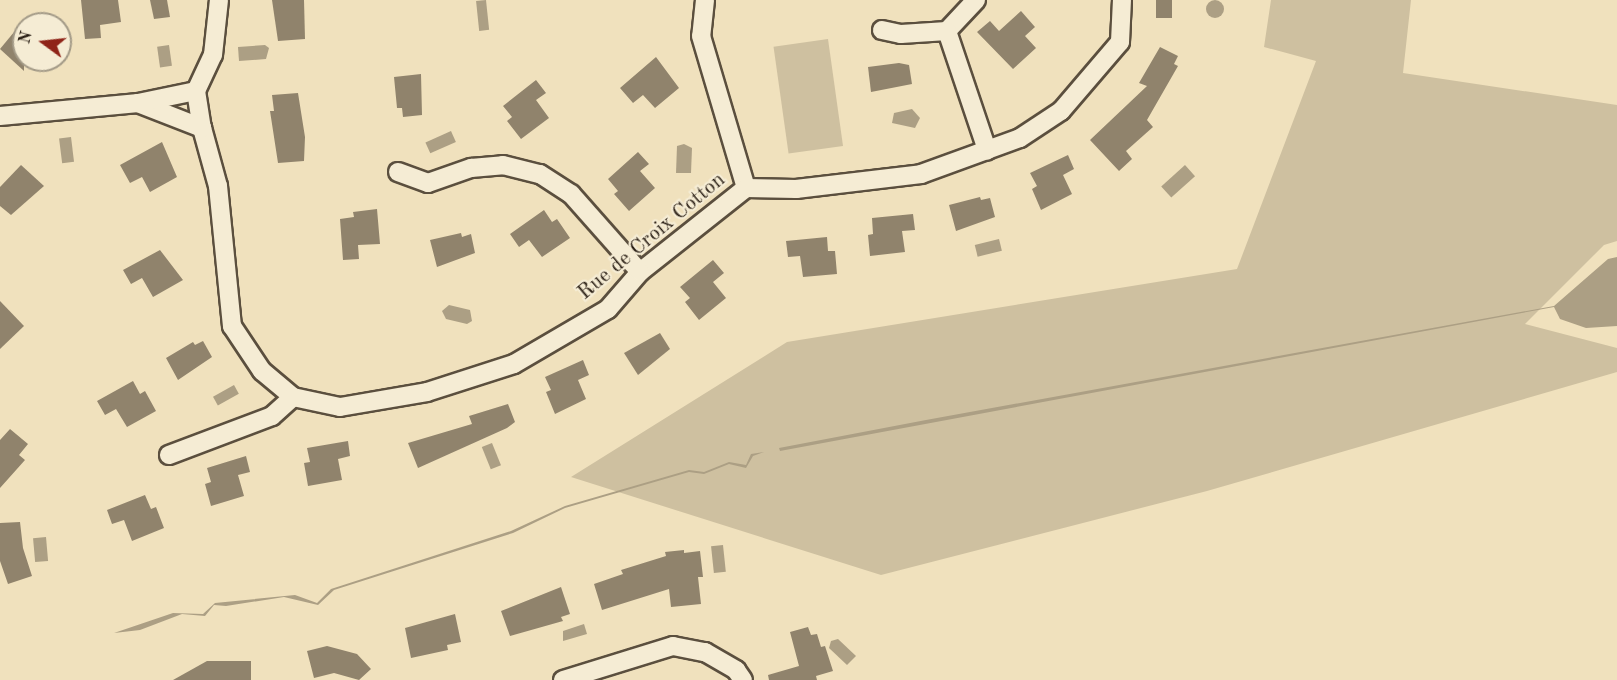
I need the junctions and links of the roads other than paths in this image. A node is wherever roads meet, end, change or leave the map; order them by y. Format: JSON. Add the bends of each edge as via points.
{"nodes":[{"id":1,"x":219,"y":0,"type":"edge"},
{"id":2,"x":705,"y":0,"type":"edge"},
{"id":3,"x":976,"y":0,"type":"edge"},
{"id":4,"x":1122,"y":0,"type":"edge"},
{"id":5,"x":882,"y":30,"type":"dead end"},
{"id":6,"x":947,"y":32,"type":"junction"},
{"id":7,"x":196,"y":91,"type":"junction"},
{"id":8,"x":138,"y":104,"type":"junction"},
{"id":9,"x":0,"y":116,"type":"edge"},
{"id":10,"x":202,"y":128,"type":"junction"},
{"id":11,"x":987,"y":150,"type":"junction"},
{"id":12,"x":398,"y":172,"type":"dead end"},
{"id":13,"x":746,"y":188,"type":"junction"},
{"id":14,"x":640,"y":272,"type":"junction"},
{"id":15,"x":293,"y":398,"type":"junction"},
{"id":16,"x":169,"y":455,"type":"dead end"},
{"id":17,"x":563,"y":680,"type":"edge"},
{"id":18,"x":743,"y":680,"type":"edge"}],
"edges":[{"from":1,"to":7,"type":"street","via":[[213,55]]},
{"from":2,"to":13,"type":"street","via":[[701,36]]},
{"from":3,"to":6,"type":"street"},
{"from":4,"to":11,"type":"street","name":"Rue de Croix Cotton","via":[[1119,42],[1061,111],[1020,138]]},
{"from":5,"to":6,"type":"street","via":[[901,34]]},
{"from":6,"to":11,"type":"street"},
{"from":7,"to":8,"type":"street"},
{"from":7,"to":10,"type":"street"},
{"from":8,"to":9,"type":"street"},
{"from":8,"to":10,"type":"street"},
{"from":10,"to":15,"type":"street","via":[[218,186],[232,326],[262,371]]},
{"from":11,"to":13,"type":"street","name":"Rue de Croix Cotton","via":[[921,174],[796,189]]},
{"from":12,"to":14,"type":"street","via":[[428,183],[471,168],[503,165],[540,174],[571,194]]},
{"from":13,"to":14,"type":"street","name":"Rue de Croix Cotton"},
{"from":14,"to":15,"type":"street","name":"Rue de Croix Cotton","via":[[608,309],[514,364],[427,392],[340,407]]},
{"from":15,"to":16,"type":"street","via":[[272,416]]},
{"from":17,"to":18,"type":"street","via":[[673,646],[705,652],[736,670]]}]}
